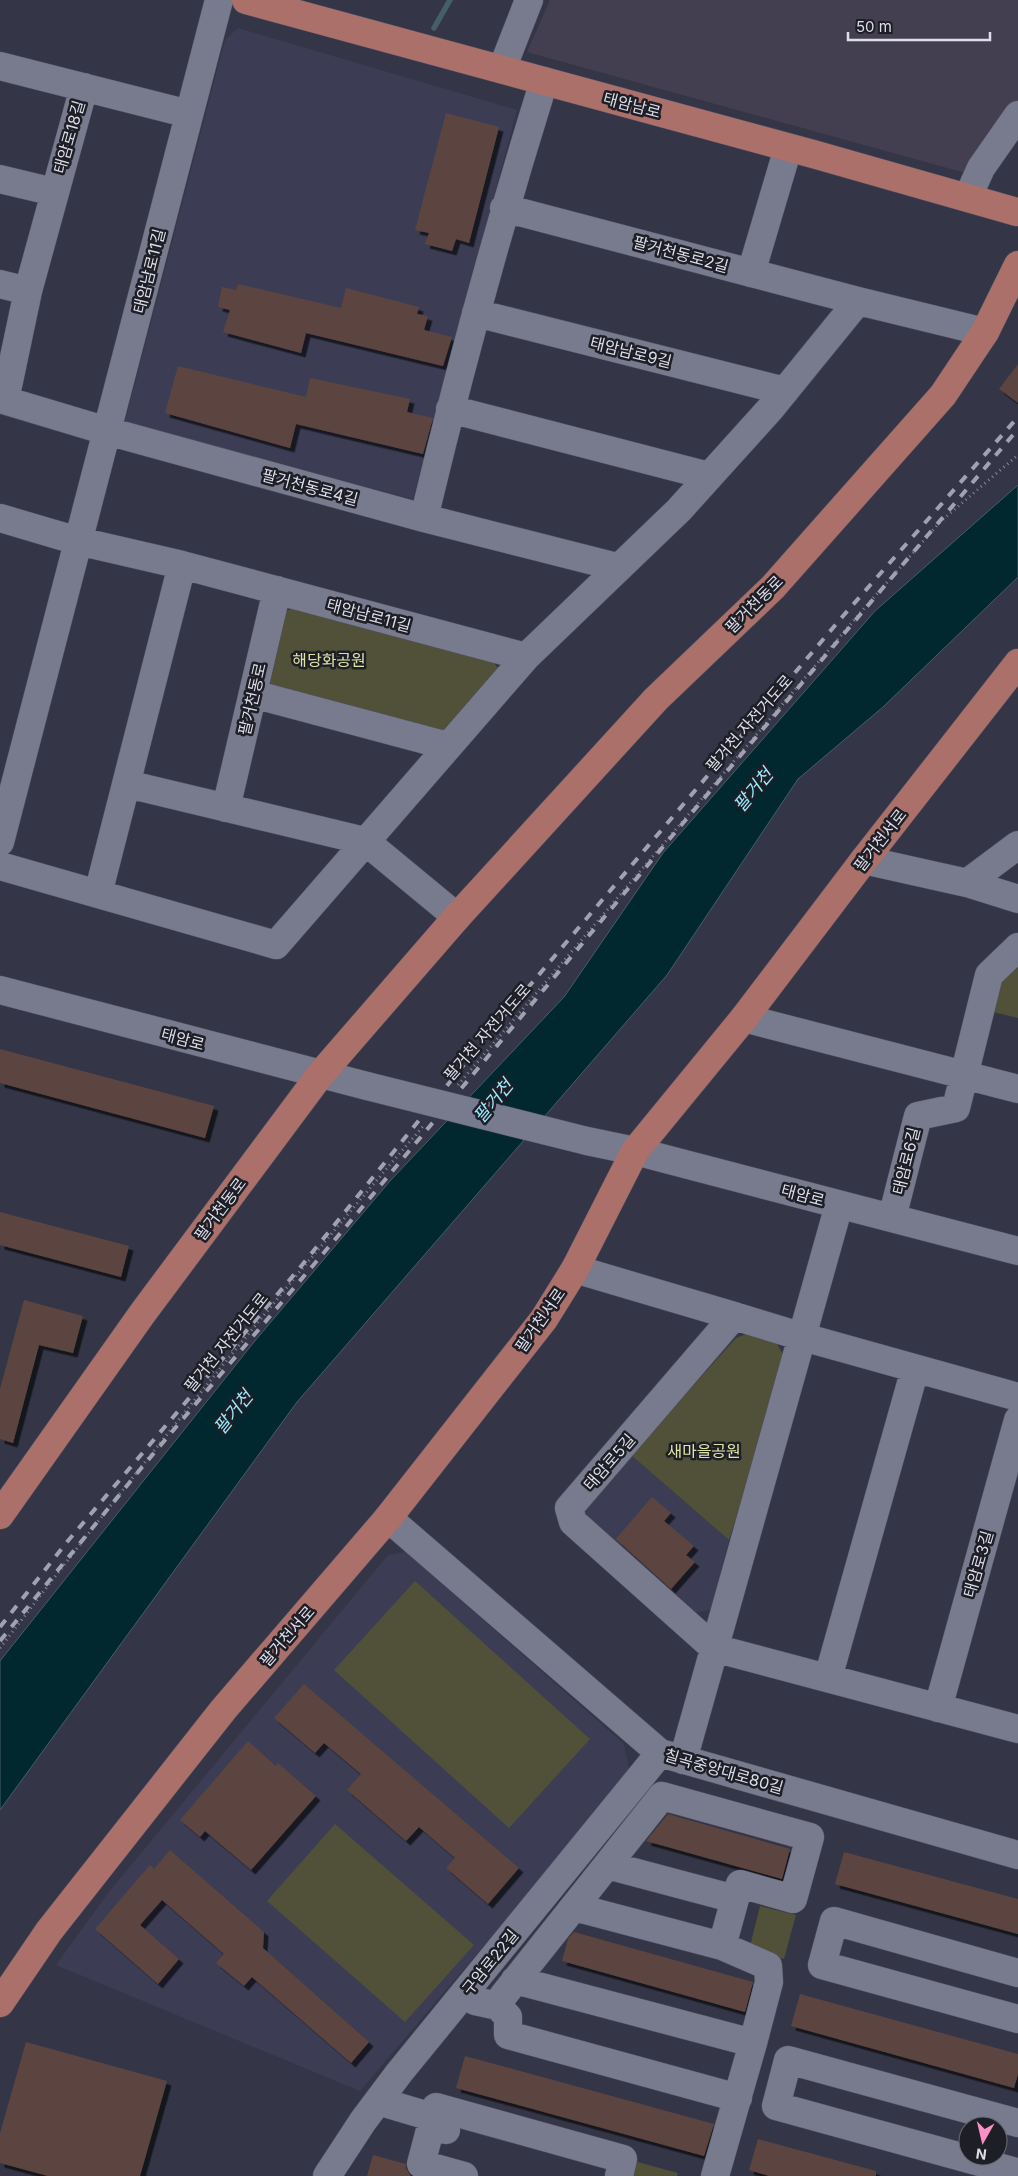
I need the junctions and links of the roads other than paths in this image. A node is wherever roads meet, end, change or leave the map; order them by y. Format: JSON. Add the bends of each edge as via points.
{"nodes":[{"id":1,"x":219,"y":0,"type":"edge"},
{"id":2,"x":246,"y":0,"type":"edge"},
{"id":3,"x":529,"y":0,"type":"edge"},
{"id":4,"x":0,"y":66,"type":"edge"},
{"id":5,"x":502,"y":69,"type":"junction"},
{"id":6,"x":544,"y":80,"type":"junction"},
{"id":7,"x":84,"y":87,"type":"junction"},
{"id":8,"x":189,"y":114,"type":"junction"},
{"id":9,"x":1018,"y":115,"type":"edge"},
{"id":10,"x":788,"y":148,"type":"junction"},
{"id":11,"x":0,"y":179,"type":"edge"},
{"id":12,"x":54,"y":192,"type":"junction"},
{"id":13,"x":968,"y":197,"type":"junction"},
{"id":14,"x":504,"y":208,"type":"junction"},
{"id":15,"x":1018,"y":218,"type":"edge"},
{"id":16,"x":1018,"y":265,"type":"edge"},
{"id":17,"x":751,"y":273,"type":"junction"},
{"id":18,"x":0,"y":284,"type":"edge"},
{"id":19,"x":28,"y":291,"type":"junction"},
{"id":20,"x":858,"y":301,"type":"junction"},
{"id":21,"x":476,"y":313,"type":"junction"},
{"id":22,"x":985,"y":332,"type":"junction"},
{"id":23,"x":785,"y":391,"type":"junction"},
{"id":24,"x":3,"y":400,"type":"edge"},
{"id":25,"x":450,"y":409,"type":"junction"},
{"id":26,"x":107,"y":431,"type":"junction"},
{"id":27,"x":709,"y":476,"type":"junction"},
{"id":28,"x":0,"y":518,"type":"edge"},
{"id":29,"x":424,"y":518,"type":"junction"},
{"id":30,"x":78,"y":542,"type":"junction"},
{"id":31,"x":182,"y":565,"type":"junction"},
{"id":32,"x":617,"y":567,"type":"junction"},
{"id":33,"x":277,"y":590,"type":"junction"},
{"id":34,"x":526,"y":657,"type":"junction"},
{"id":35,"x":1018,"y":663,"type":"edge"},
{"id":36,"x":253,"y":694,"type":"junction"},
{"id":37,"x":448,"y":746,"type":"junction"},
{"id":38,"x":127,"y":784,"type":"junction"},
{"id":39,"x":226,"y":808,"type":"junction"},
{"id":40,"x":365,"y":841,"type":"junction"},
{"id":41,"x":0,"y":842,"type":"edge"},
{"id":42,"x":1018,"y":845,"type":"edge"},
{"id":43,"x":864,"y":860,"type":"junction"},
{"id":44,"x":0,"y":866,"type":"edge"},
{"id":45,"x":967,"y":882,"type":"junction"},
{"id":46,"x":98,"y":894,"type":"junction"},
{"id":47,"x":1018,"y":899,"type":"edge"},
{"id":48,"x":457,"y":917,"type":"junction"},
{"id":49,"x":1018,"y":947,"type":"edge"},
{"id":50,"x":0,"y":990,"type":"edge"},
{"id":51,"x":744,"y":1018,"type":"junction"},
{"id":52,"x":964,"y":1074,"type":"junction"},
{"id":53,"x":320,"y":1075,"type":"junction"},
{"id":54,"x":1018,"y":1089,"type":"edge"},
{"id":55,"x":635,"y":1151,"type":"junction"},
{"id":56,"x":839,"y":1205,"type":"junction"},
{"id":57,"x":892,"y":1218,"type":"junction"},
{"id":58,"x":1018,"y":1251,"type":"edge"},
{"id":59,"x":575,"y":1269,"type":"junction"},
{"id":60,"x":734,"y":1316,"type":"junction"},
{"id":61,"x":803,"y":1337,"type":"junction"},
{"id":62,"x":915,"y":1369,"type":"junction"},
{"id":63,"x":1018,"y":1397,"type":"edge"},
{"id":64,"x":1018,"y":1420,"type":"edge"},
{"id":65,"x":0,"y":1515,"type":"edge"},
{"id":66,"x":388,"y":1518,"type":"junction"},
{"id":67,"x":714,"y":1648,"type":"junction"},
{"id":68,"x":828,"y":1678,"type":"junction"},
{"id":69,"x":938,"y":1708,"type":"junction"},
{"id":70,"x":1018,"y":1730,"type":"edge"},
{"id":71,"x":672,"y":1756,"type":"junction"},
{"id":72,"x":1018,"y":1855,"type":"edge"},
{"id":73,"x":607,"y":1865,"type":"junction"},
{"id":74,"x":736,"y":1899,"type":"junction"},
{"id":75,"x":574,"y":1907,"type":"junction"},
{"id":76,"x":722,"y":1946,"type":"junction"},
{"id":77,"x":1018,"y":1973,"type":"edge"},
{"id":78,"x":464,"y":1993,"type":"junction"},
{"id":79,"x":505,"y":1994,"type":"junction"},
{"id":80,"x":0,"y":2003,"type":"edge"},
{"id":81,"x":1018,"y":2019,"type":"edge"},
{"id":82,"x":607,"y":2023,"type":"dead end"},
{"id":83,"x":753,"y":2043,"type":"junction"},
{"id":84,"x":738,"y":2098,"type":"junction"},
{"id":85,"x":378,"y":2101,"type":"junction"},
{"id":86,"x":432,"y":2117,"type":"junction"},
{"id":87,"x":1018,"y":2123,"type":"edge"},
{"id":88,"x":502,"y":2145,"type":"dead end"},
{"id":89,"x":1016,"y":2171,"type":"edge"},
{"id":90,"x":327,"y":2176,"type":"edge"},
{"id":91,"x":464,"y":2176,"type":"edge"},
{"id":92,"x":619,"y":2176,"type":"edge"},
{"id":93,"x":715,"y":2176,"type":"edge"}],
"edges":[{"from":1,"to":8,"type":"street","name":"태암남로11길"},
{"from":2,"to":5,"type":"main road","name":"태암남로"},
{"from":3,"to":5,"type":"street"},
{"from":4,"to":7,"type":"street","name":"태암로18길"},
{"from":5,"to":6,"type":"main road","name":"태암남로"},
{"from":6,"to":10,"type":"main road","name":"태암남로"},
{"from":6,"to":14,"type":"street"},
{"from":7,"to":8,"type":"street","name":"태암로18길"},
{"from":7,"to":12,"type":"street","name":"태암로18길"},
{"from":8,"to":26,"type":"street","name":"태암남로11길"},
{"from":9,"to":13,"type":"street","via":[[981,168]]},
{"from":10,"to":13,"type":"main road","name":"태암남로"},
{"from":10,"to":17,"type":"street"},
{"from":11,"to":12,"type":"street","name":"태암로18길"},
{"from":12,"to":19,"type":"street","name":"팔거천동로4길"},
{"from":13,"to":15,"type":"main road","name":"태암남로"},
{"from":14,"to":17,"type":"street","name":"팔거천동로2길"},
{"from":14,"to":21,"type":"street"},
{"from":16,"to":22,"type":"main road","name":"팔거천동로"},
{"from":17,"to":20,"type":"street","name":"팔거천동로2길"},
{"from":18,"to":19,"type":"street"},
{"from":19,"to":24,"type":"street","name":"팔거천동로4길"},
{"from":20,"to":22,"type":"street","name":"팔거천동로2길"},
{"from":20,"to":23,"type":"street"},
{"from":21,"to":23,"type":"street","name":"태암남로9길"},
{"from":21,"to":25,"type":"street"},
{"from":22,"to":48,"type":"main road","name":"팔거천동로","via":[[943,395],[773,587],[656,699]]},
{"from":23,"to":27,"type":"street"},
{"from":24,"to":26,"type":"street","name":"팔거천동로4길"},
{"from":25,"to":27,"type":"street"},
{"from":25,"to":29,"type":"street"},
{"from":26,"to":29,"type":"street","name":"팔거천동로4길"},
{"from":26,"to":30,"type":"street","name":"태암남로11길"},
{"from":27,"to":32,"type":"street","via":[[679,510]]},
{"from":28,"to":30,"type":"street","name":"태암남로11길"},
{"from":29,"to":32,"type":"street","name":"팔거천동로4길"},
{"from":30,"to":31,"type":"street","name":"태암남로11길"},
{"from":30,"to":41,"type":"street","name":"태암남로11길"},
{"from":31,"to":33,"type":"street","name":"태암남로11길"},
{"from":31,"to":38,"type":"street"},
{"from":32,"to":34,"type":"street"},
{"from":33,"to":34,"type":"street","name":"태암남로11길"},
{"from":33,"to":36,"type":"street","name":"팔거천동로"},
{"from":34,"to":37,"type":"street"},
{"from":35,"to":43,"type":"main road","name":"팔거천서로"},
{"from":36,"to":37,"type":"street"},
{"from":36,"to":39,"type":"street","name":"팔거천동로"},
{"from":37,"to":40,"type":"street"},
{"from":38,"to":39,"type":"street"},
{"from":38,"to":46,"type":"street"},
{"from":39,"to":40,"type":"street"},
{"from":40,"to":46,"type":"street","via":[[276,945]]},
{"from":40,"to":48,"type":"street"},
{"from":42,"to":45,"type":"street"},
{"from":43,"to":45,"type":"street"},
{"from":43,"to":51,"type":"main road","name":"팔거천서로"},
{"from":44,"to":46,"type":"street"},
{"from":45,"to":47,"type":"street"},
{"from":48,"to":53,"type":"main road","name":"팔거천동로"},
{"from":49,"to":52,"type":"street","name":"태암로6길","via":[[989,975]]},
{"from":50,"to":53,"type":"street","name":"태암로"},
{"from":51,"to":52,"type":"street"},
{"from":51,"to":55,"type":"main road","name":"팔거천서로"},
{"from":52,"to":54,"type":"street"},
{"from":52,"to":57,"type":"street","name":"태암로6길","via":[[956,1108],[918,1116]]},
{"from":53,"to":55,"type":"street","name":"태암로","bridge":true},
{"from":53,"to":65,"type":"main road","name":"팔거천동로","via":[[142,1314]]},
{"from":55,"to":56,"type":"street","name":"태암로"},
{"from":55,"to":59,"type":"main road","name":"팔거천서로"},
{"from":56,"to":57,"type":"street","name":"태암로"},
{"from":56,"to":61,"type":"street"},
{"from":57,"to":58,"type":"street","name":"태암로"},
{"from":59,"to":60,"type":"street"},
{"from":59,"to":66,"type":"main road","name":"팔거천서로","via":[[544,1319]]},
{"from":60,"to":61,"type":"street"},
{"from":60,"to":67,"type":"street","name":"태암로5길","via":[[570,1508],[573,1522]]},
{"from":61,"to":62,"type":"street"},
{"from":61,"to":67,"type":"street"},
{"from":62,"to":63,"type":"street"},
{"from":62,"to":68,"type":"street"},
{"from":64,"to":69,"type":"street","name":"태암로3길"},
{"from":66,"to":71,"type":"street","name":"칠곡중앙대로80길"},
{"from":66,"to":80,"type":"main road","name":"팔거천서로","via":[[223,1710],[49,1931]]},
{"from":67,"to":68,"type":"street","name":"태암로5길"},
{"from":67,"to":71,"type":"street"},
{"from":68,"to":69,"type":"street","name":"태암로5길"},
{"from":69,"to":70,"type":"street"},
{"from":71,"to":72,"type":"street","name":"칠곡중앙대로80길"},
{"from":71,"to":78,"type":"street","name":"구암로22길"},
{"from":73,"to":74,"type":"street"},
{"from":73,"to":74,"type":"street","via":[[662,1796],[810,1837],[793,1899],[740,1884]]},
{"from":73,"to":75,"type":"street"},
{"from":74,"to":76,"type":"street"},
{"from":75,"to":76,"type":"street"},
{"from":75,"to":79,"type":"street"},
{"from":76,"to":83,"type":"street","via":[[768,1966],[769,1982]]},
{"from":77,"to":81,"type":"street","via":[[834,1921],[822,1965]]},
{"from":78,"to":79,"type":"street","via":[[475,2001]]},
{"from":78,"to":85,"type":"street","name":"구암로22길"},
{"from":79,"to":82,"type":"street"},
{"from":79,"to":83,"type":"street"},
{"from":79,"to":84,"type":"street","via":[[508,2035]]},
{"from":83,"to":84,"type":"street"},
{"from":84,"to":93,"type":"street"},
{"from":85,"to":86,"type":"street"},
{"from":85,"to":90,"type":"street","name":"구암로22길"},
{"from":86,"to":88,"type":"street","via":[[442,2129]]},
{"from":86,"to":91,"type":"street","via":[[420,2164]]},
{"from":86,"to":92,"type":"street","via":[[436,2107],[624,2159]]},
{"from":87,"to":89,"type":"street","via":[[788,2060],[776,2106]]}]}
